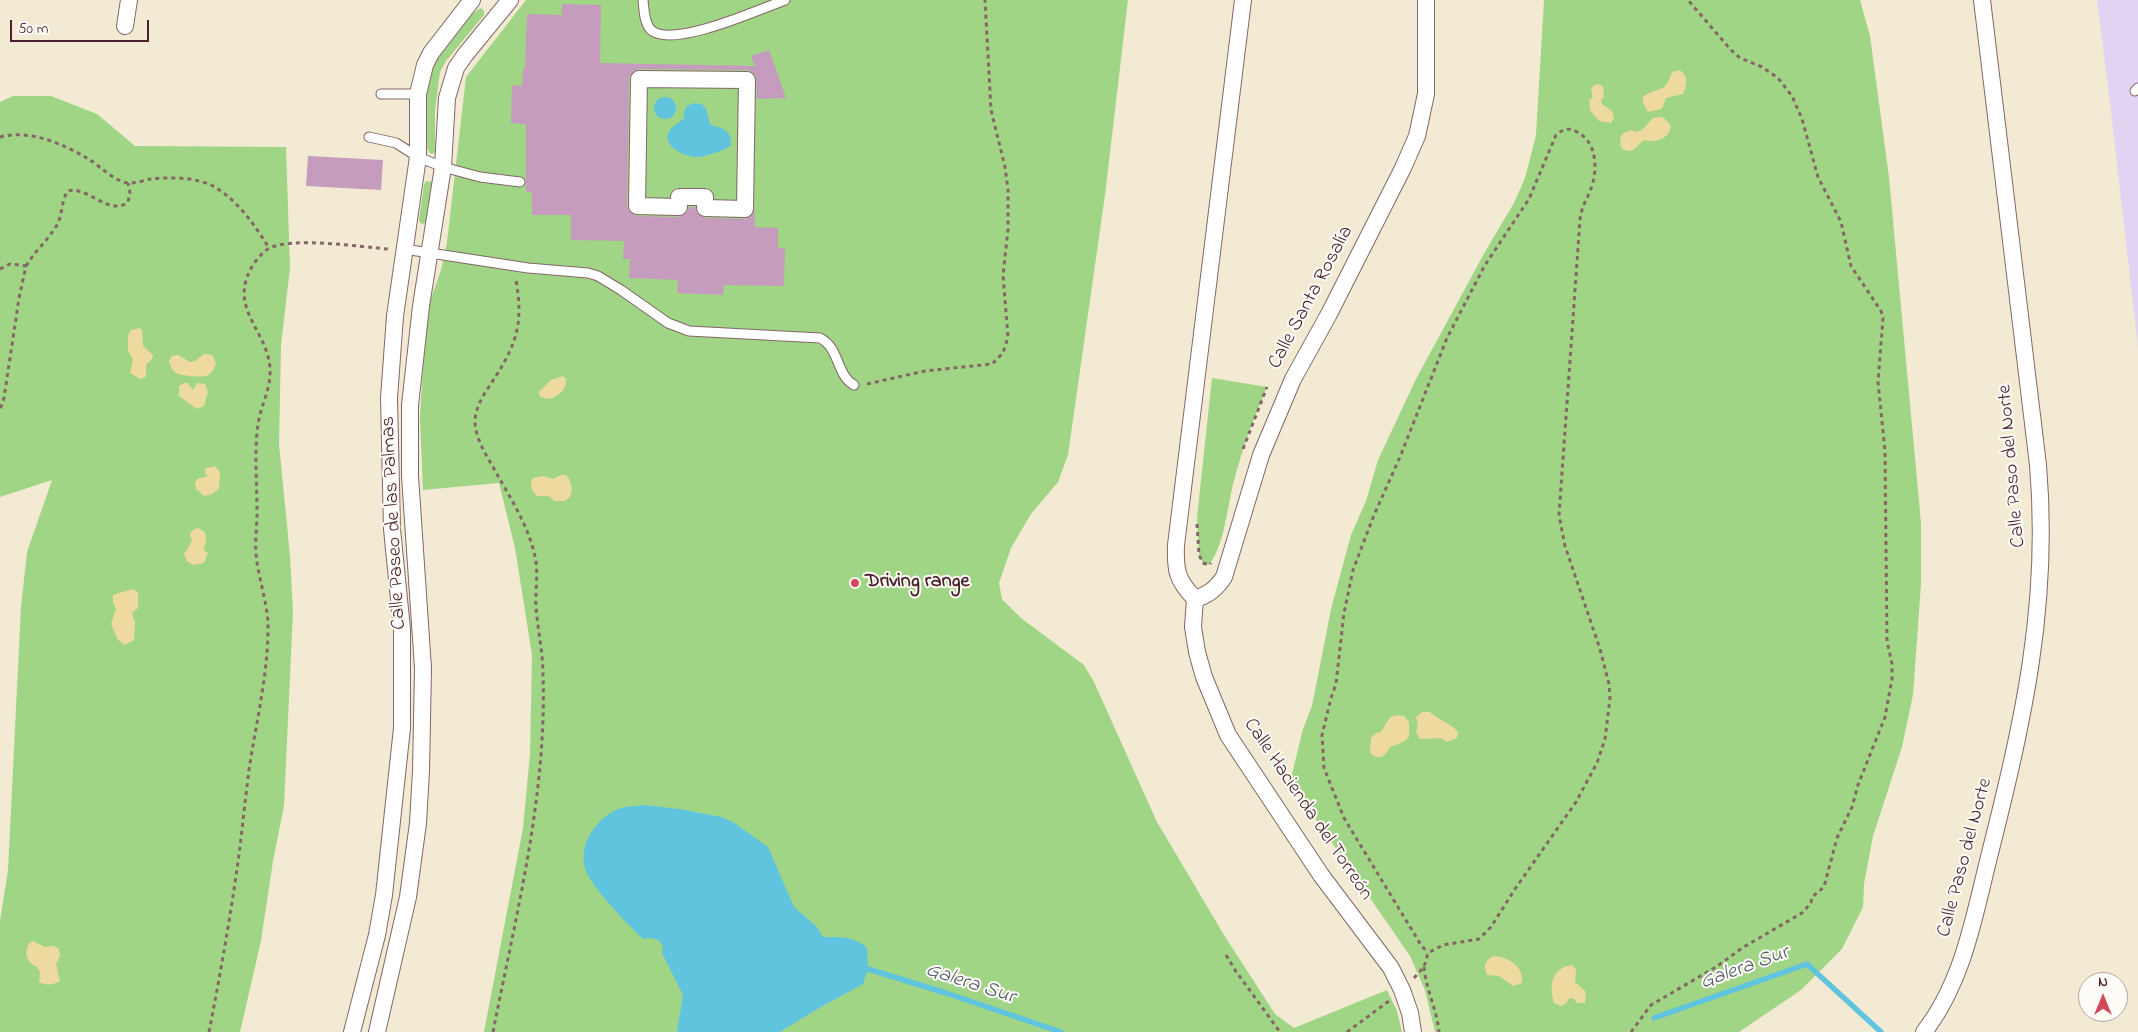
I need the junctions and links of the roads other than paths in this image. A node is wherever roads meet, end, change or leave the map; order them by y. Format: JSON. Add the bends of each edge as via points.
{"nodes":[{"id":1,"x":128,"y":0,"type":"edge"},
{"id":2,"x":472,"y":0,"type":"edge"},
{"id":3,"x":643,"y":0,"type":"edge"},
{"id":4,"x":785,"y":0,"type":"edge"},
{"id":5,"x":1243,"y":0,"type":"edge"},
{"id":6,"x":1426,"y":0,"type":"edge"},
{"id":7,"x":1982,"y":0,"type":"edge"},
{"id":8,"x":508,"y":1,"type":"edge"},
{"id":9,"x":125,"y":26,"type":"dead end"},
{"id":10,"x":747,"y":80,"type":"joint"},
{"id":11,"x":381,"y":94,"type":"dead end"},
{"id":12,"x":418,"y":94,"type":"junction"},
{"id":13,"x":369,"y":137,"type":"dead end"},
{"id":14,"x":418,"y":157,"type":"junction"},
{"id":15,"x":443,"y":167,"type":"junction"},
{"id":16,"x":520,"y":182,"type":"dead end"},
{"id":17,"x":404,"y":249,"type":"junction"},
{"id":18,"x":430,"y":253,"type":"junction"},
{"id":19,"x":854,"y":385,"type":"road end"},
{"id":20,"x":1195,"y":599,"type":"junction"},
{"id":21,"x":352,"y":1032,"type":"edge"},
{"id":22,"x":377,"y":1032,"type":"edge"},
{"id":23,"x":1413,"y":1032,"type":"edge"},
{"id":24,"x":1924,"y":1032,"type":"edge"}],
"edges":[{"from":1,"to":9,"type":"street"},
{"from":2,"to":12,"type":"street","name":"Calle Paseo de las Palmas","via":[[431,53]]},
{"from":3,"to":4,"type":"lane","via":[[649,28],[670,35],[694,32]]},
{"from":5,"to":20,"type":"street","via":[[1176,545],[1177,575]]},
{"from":6,"to":20,"type":"street","name":"Calle Santa Rosalía","via":[[1426,94],[1417,136],[1338,297],[1292,379],[1262,454],[1224,578],[1217,588]]},
{"from":7,"to":24,"type":"street","name":"Calle Paso del Norte","via":[[2038,465],[2042,528],[2040,594],[2023,717],[1971,932],[1946,997]]},
{"from":8,"to":15,"type":"street","name":"Calle Paseo de las Palmas","via":[[465,55],[451,81]]},
{"from":10,"to":10,"type":"street","via":[[639,79],[637,206],[679,207],[679,197],[705,197],[705,208],[745,209]]},
{"from":11,"to":12,"type":"lane"},
{"from":12,"to":14,"type":"street","name":"Calle Paseo de las Palmas"},
{"from":13,"to":14,"type":"lane","via":[[396,142]]},
{"from":14,"to":15,"type":"lane"},
{"from":14,"to":17,"type":"street","name":"Calle Paseo de las Palmas"},
{"from":15,"to":16,"type":"lane","via":[[480,177]]},
{"from":15,"to":18,"type":"street","name":"Calle Paseo de las Palmas"},
{"from":17,"to":18,"type":"lane"},
{"from":17,"to":21,"type":"street","name":"Calle Paseo de las Palmas","via":[[389,398],[392,529],[402,629],[402,728],[384,895]]},
{"from":18,"to":19,"type":"lane","via":[[598,276],[668,323],[689,331],[820,338],[832,346],[845,377]]},
{"from":18,"to":22,"type":"street","name":"Calle Paseo de las Palmas","via":[[410,405],[410,476],[423,668],[418,823],[408,898]]},
{"from":20,"to":23,"type":"street","name":"Calle Hacienda del Torreón","via":[[1193,627],[1197,652],[1228,735],[1321,875],[1391,968],[1410,1013]]}]}
